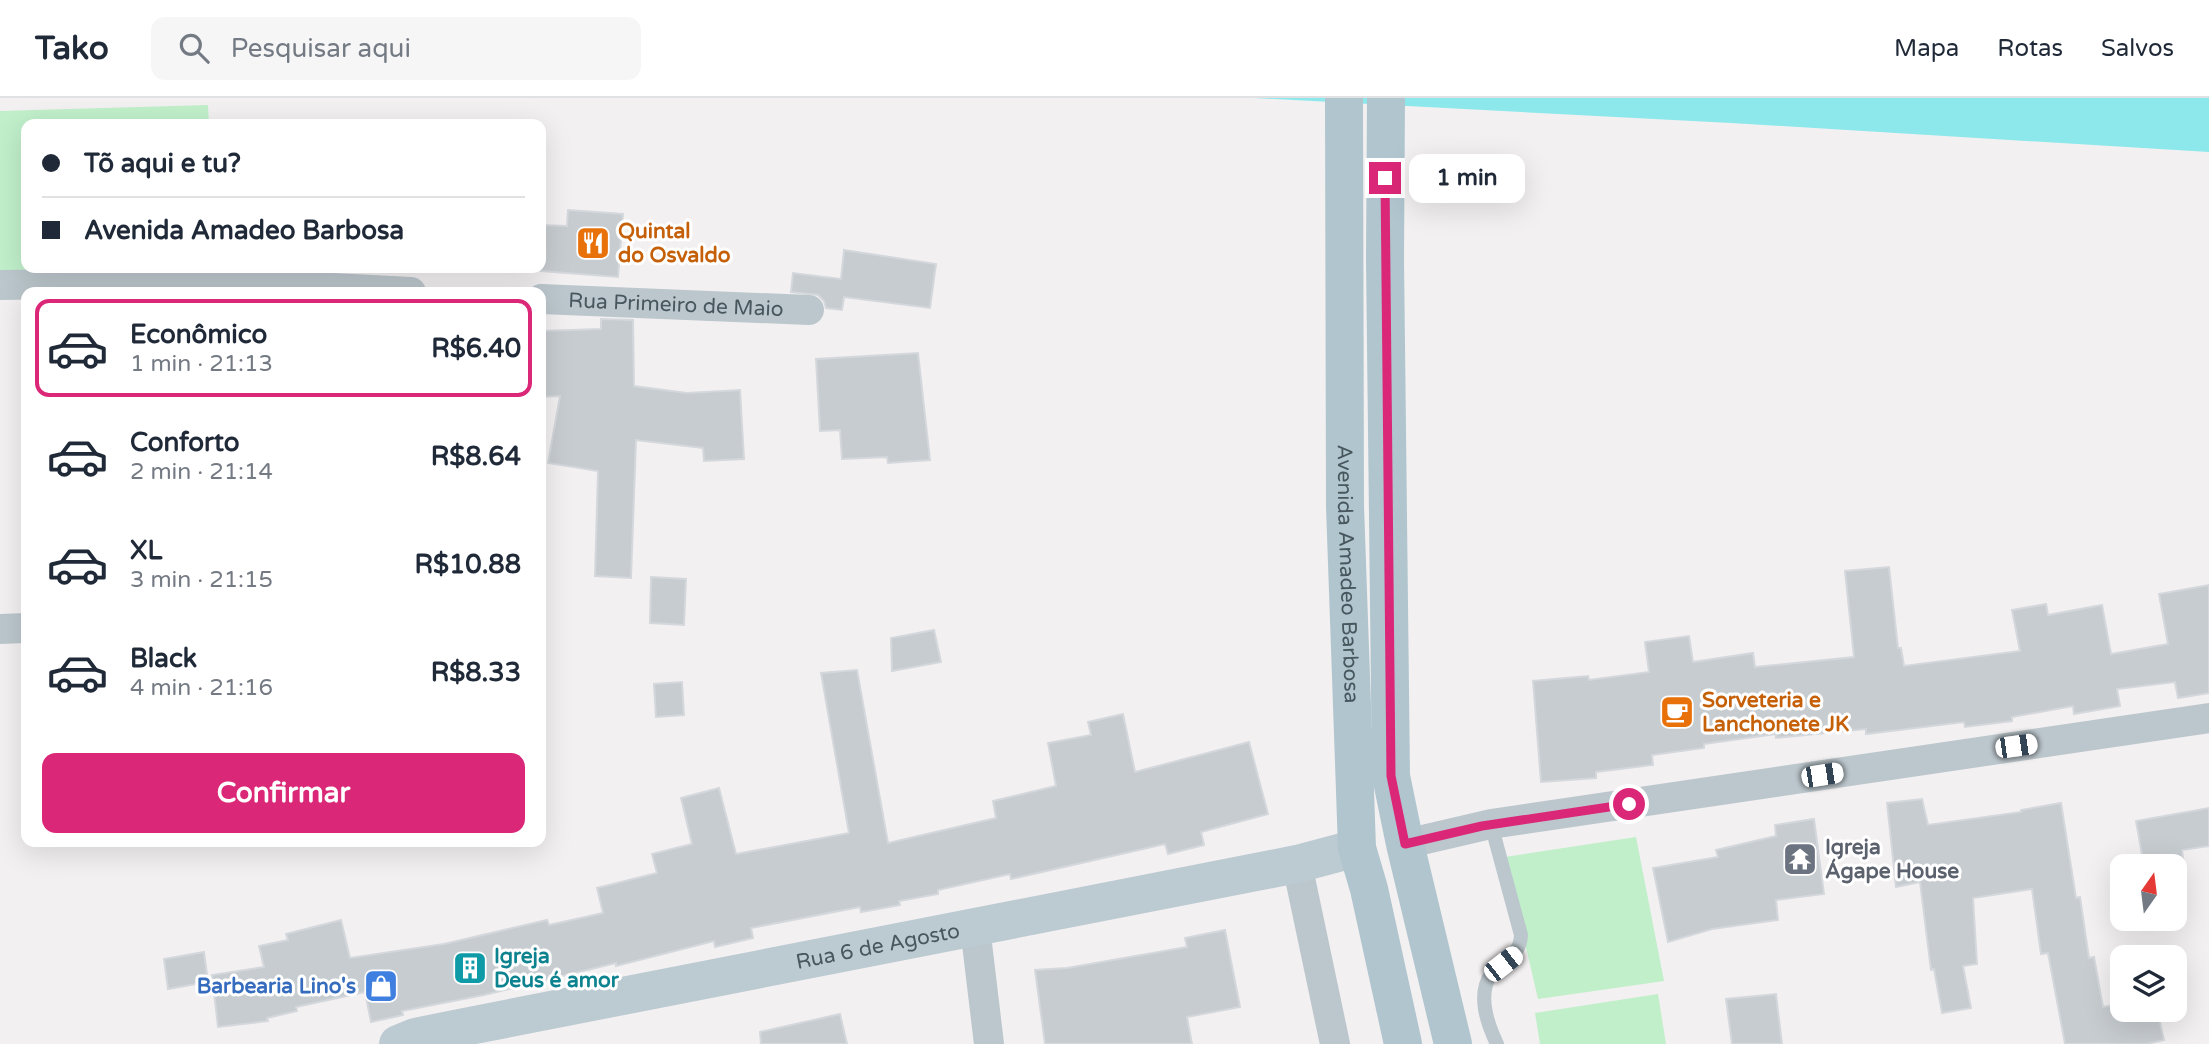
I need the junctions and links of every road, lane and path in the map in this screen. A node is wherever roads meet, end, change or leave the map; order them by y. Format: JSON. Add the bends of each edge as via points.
{"nodes":[{"id":1,"x":1344,"y":98,"type":"edge"},
{"id":2,"x":1386,"y":98,"type":"edge"},
{"id":3,"x":0,"y":285,"type":"edge"},
{"id":4,"x":312,"y":287,"type":"edge"},
{"id":5,"x":546,"y":299,"type":"edge"},
{"id":6,"x":810,"y":310,"type":"dead end"},
{"id":7,"x":21,"y":628,"type":"edge"},
{"id":8,"x":0,"y":629,"type":"edge"},
{"id":9,"x":2209,"y":718,"type":"edge"},
{"id":10,"x":1491,"y":824,"type":"junction"},
{"id":11,"x":1405,"y":844,"type":"junction"},
{"id":12,"x":1357,"y":848,"type":"junction"},
{"id":13,"x":1297,"y":864,"type":"junction"},
{"id":14,"x":975,"y":927,"type":"junction"},
{"id":15,"x":398,"y":1044,"type":"edge"},
{"id":16,"x":989,"y":1044,"type":"edge"},
{"id":17,"x":1335,"y":1044,"type":"edge"},
{"id":18,"x":1403,"y":1044,"type":"edge"},
{"id":19,"x":1452,"y":1044,"type":"edge"},
{"id":20,"x":1497,"y":1044,"type":"edge"}],
"edges":[{"from":1,"to":12,"type":"main road","name":"Avenida Amadeo Barbosa","via":[[1345,506]]},
{"from":2,"to":11,"type":"main road","name":"Avenida Amadeo Barbosa","via":[[1391,776]]},
{"from":3,"to":4,"type":"street","via":[[214,282]]},
{"from":5,"to":6,"type":"street","name":"Rua Primeiro de Maio"},
{"from":7,"to":8,"type":"street"},
{"from":9,"to":10,"type":"street"},
{"from":10,"to":11,"type":"street"},
{"from":10,"to":20,"type":"lane","via":[[1521,935],[1515,954],[1491,973],[1487,986],[1484,1010]]},
{"from":11,"to":19,"type":"main road","name":"Avenida Amadeo Barbosa"},
{"from":12,"to":13,"type":"street","name":"Rua 6 de Agosto"},
{"from":12,"to":18,"type":"main road","name":"Avenida Amadeo Barbosa"},
{"from":13,"to":14,"type":"street","name":"Rua 6 de Agosto"},
{"from":13,"to":17,"type":"street"},
{"from":14,"to":15,"type":"street","name":"Rua 6 de Agosto","via":[[441,1031]]},
{"from":14,"to":16,"type":"street"}]}
